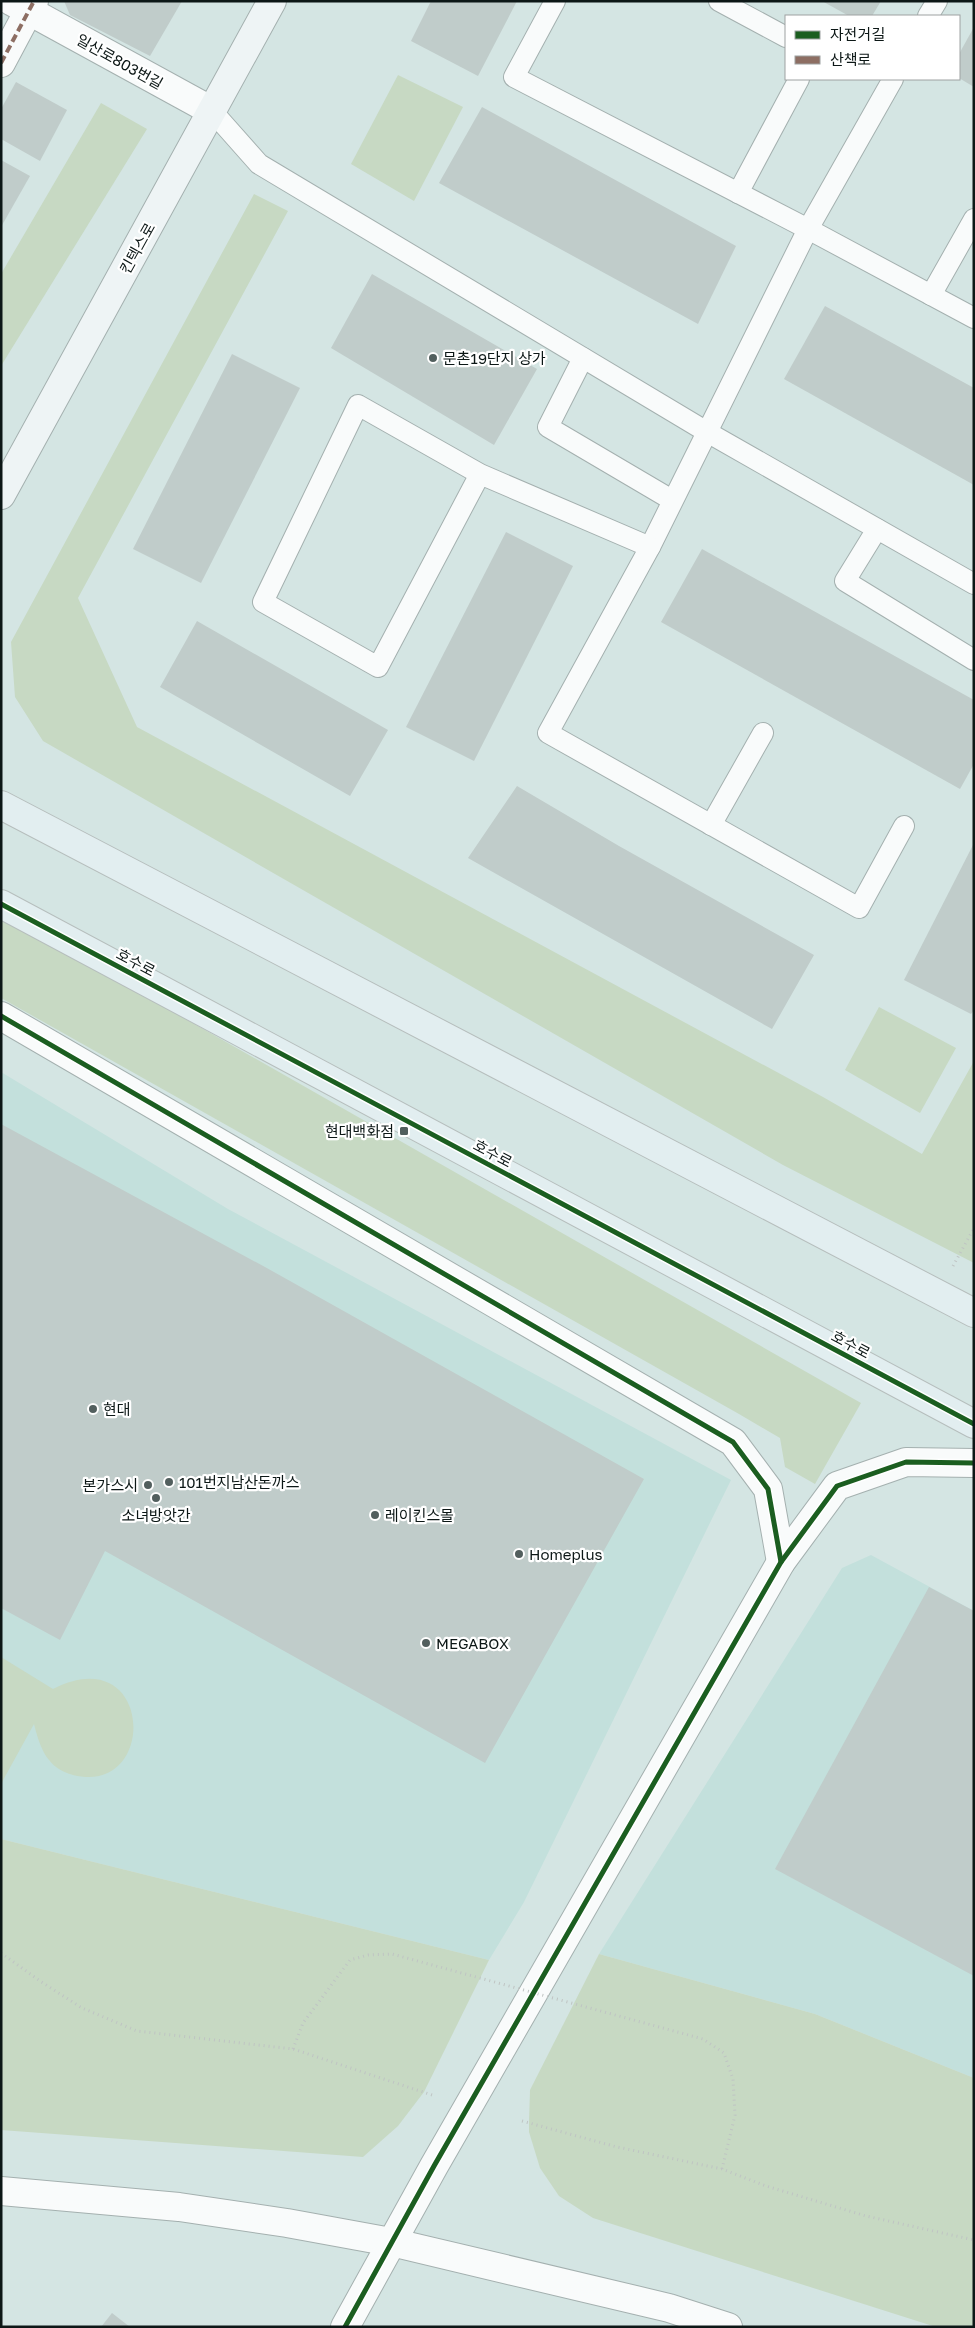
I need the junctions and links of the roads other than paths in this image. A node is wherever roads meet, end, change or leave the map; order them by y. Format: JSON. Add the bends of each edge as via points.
{"nodes":[{"id":1,"x":272,"y":1,"type":"edge"},
{"id":2,"x":555,"y":1,"type":"edge"},
{"id":3,"x":719,"y":1,"type":"edge"},
{"id":4,"x":937,"y":1,"type":"edge"},
{"id":5,"x":24,"y":4,"type":"edge"},
{"id":6,"x":929,"y":15,"type":"edge"},
{"id":7,"x":785,"y":36,"type":"edge"},
{"id":8,"x":1,"y":63,"type":"edge"},
{"id":9,"x":798,"y":80,"type":"edge"},
{"id":10,"x":892,"y":80,"type":"edge"},
{"id":11,"x":212,"y":111,"type":"junction"},
{"id":12,"x":738,"y":193,"type":"junction"},
{"id":13,"x":974,"y":219,"type":"edge"},
{"id":14,"x":808,"y":229,"type":"junction"},
{"id":15,"x":931,"y":295,"type":"junction"},
{"id":16,"x":974,"y":318,"type":"edge"},
{"id":17,"x":583,"y":358,"type":"junction"},
{"id":18,"x":707,"y":432,"type":"junction"},
{"id":19,"x":480,"y":474,"type":"junction"},
{"id":20,"x":1,"y":495,"type":"edge"},
{"id":21,"x":672,"y":500,"type":"junction"},
{"id":22,"x":877,"y":529,"type":"junction"},
{"id":23,"x":650,"y":547,"type":"junction"},
{"id":24,"x":974,"y":584,"type":"edge"},
{"id":25,"x":974,"y":660,"type":"edge"},
{"id":26,"x":764,"y":733,"type":"dead end"},
{"id":27,"x":1,"y":805,"type":"edge"},
{"id":28,"x":711,"y":825,"type":"junction"},
{"id":29,"x":904,"y":826,"type":"dead end"},
{"id":30,"x":1,"y":904,"type":"edge"},
{"id":31,"x":1,"y":1016,"type":"edge"},
{"id":32,"x":974,"y":1312,"type":"edge"},
{"id":33,"x":974,"y":1424,"type":"edge"},
{"id":34,"x":974,"y":1463,"type":"edge"},
{"id":35,"x":781,"y":1562,"type":"junction"},
{"id":36,"x":1,"y":2191,"type":"edge"},
{"id":37,"x":391,"y":2242,"type":"junction"},
{"id":38,"x":345,"y":2327,"type":"edge"},
{"id":39,"x":728,"y":2327,"type":"edge"}],
"edges":[{"from":1,"to":11,"type":"street","name":"킨텍스로"},
{"from":2,"to":12,"type":"lane","via":[[514,77]]},
{"from":3,"to":7,"type":"lane"},
{"from":4,"to":6,"type":"lane"},
{"from":5,"to":8,"type":"street","name":"일산로803번길"},
{"from":5,"to":11,"type":"street","name":"일산로803번길"},
{"from":9,"to":12,"type":"lane"},
{"from":10,"to":14,"type":"lane"},
{"from":11,"to":17,"type":"lane","via":[[259,164]]},
{"from":11,"to":20,"type":"street","name":"킨텍스로"},
{"from":12,"to":14,"type":"lane"},
{"from":13,"to":15,"type":"lane"},
{"from":14,"to":15,"type":"lane"},
{"from":14,"to":18,"type":"lane"},
{"from":15,"to":16,"type":"lane"},
{"from":17,"to":18,"type":"lane"},
{"from":17,"to":21,"type":"lane","via":[[548,427]]},
{"from":18,"to":21,"type":"lane"},
{"from":18,"to":22,"type":"lane"},
{"from":19,"to":19,"type":"lane","via":[[358,405],[263,602],[378,667]]},
{"from":19,"to":23,"type":"lane"},
{"from":21,"to":23,"type":"lane"},
{"from":22,"to":24,"type":"lane"},
{"from":22,"to":25,"type":"lane","via":[[846,582]]},
{"from":23,"to":28,"type":"lane","via":[[548,733]]},
{"from":26,"to":28,"type":"lane"},
{"from":27,"to":32,"type":"main road"},
{"from":28,"to":29,"type":"lane","via":[[859,908]]},
{"from":30,"to":33,"type":"main road","name":"호수로"},
{"from":31,"to":35,"type":"street","via":[[732,1442],[768,1489]]},
{"from":34,"to":35,"type":"street","via":[[906,1462],[837,1486]]},
{"from":35,"to":37,"type":"street"},
{"from":36,"to":37,"type":"street","via":[[179,2207]]},
{"from":37,"to":38,"type":"street"},
{"from":37,"to":39,"type":"street","via":[[669,2308]]}]}
